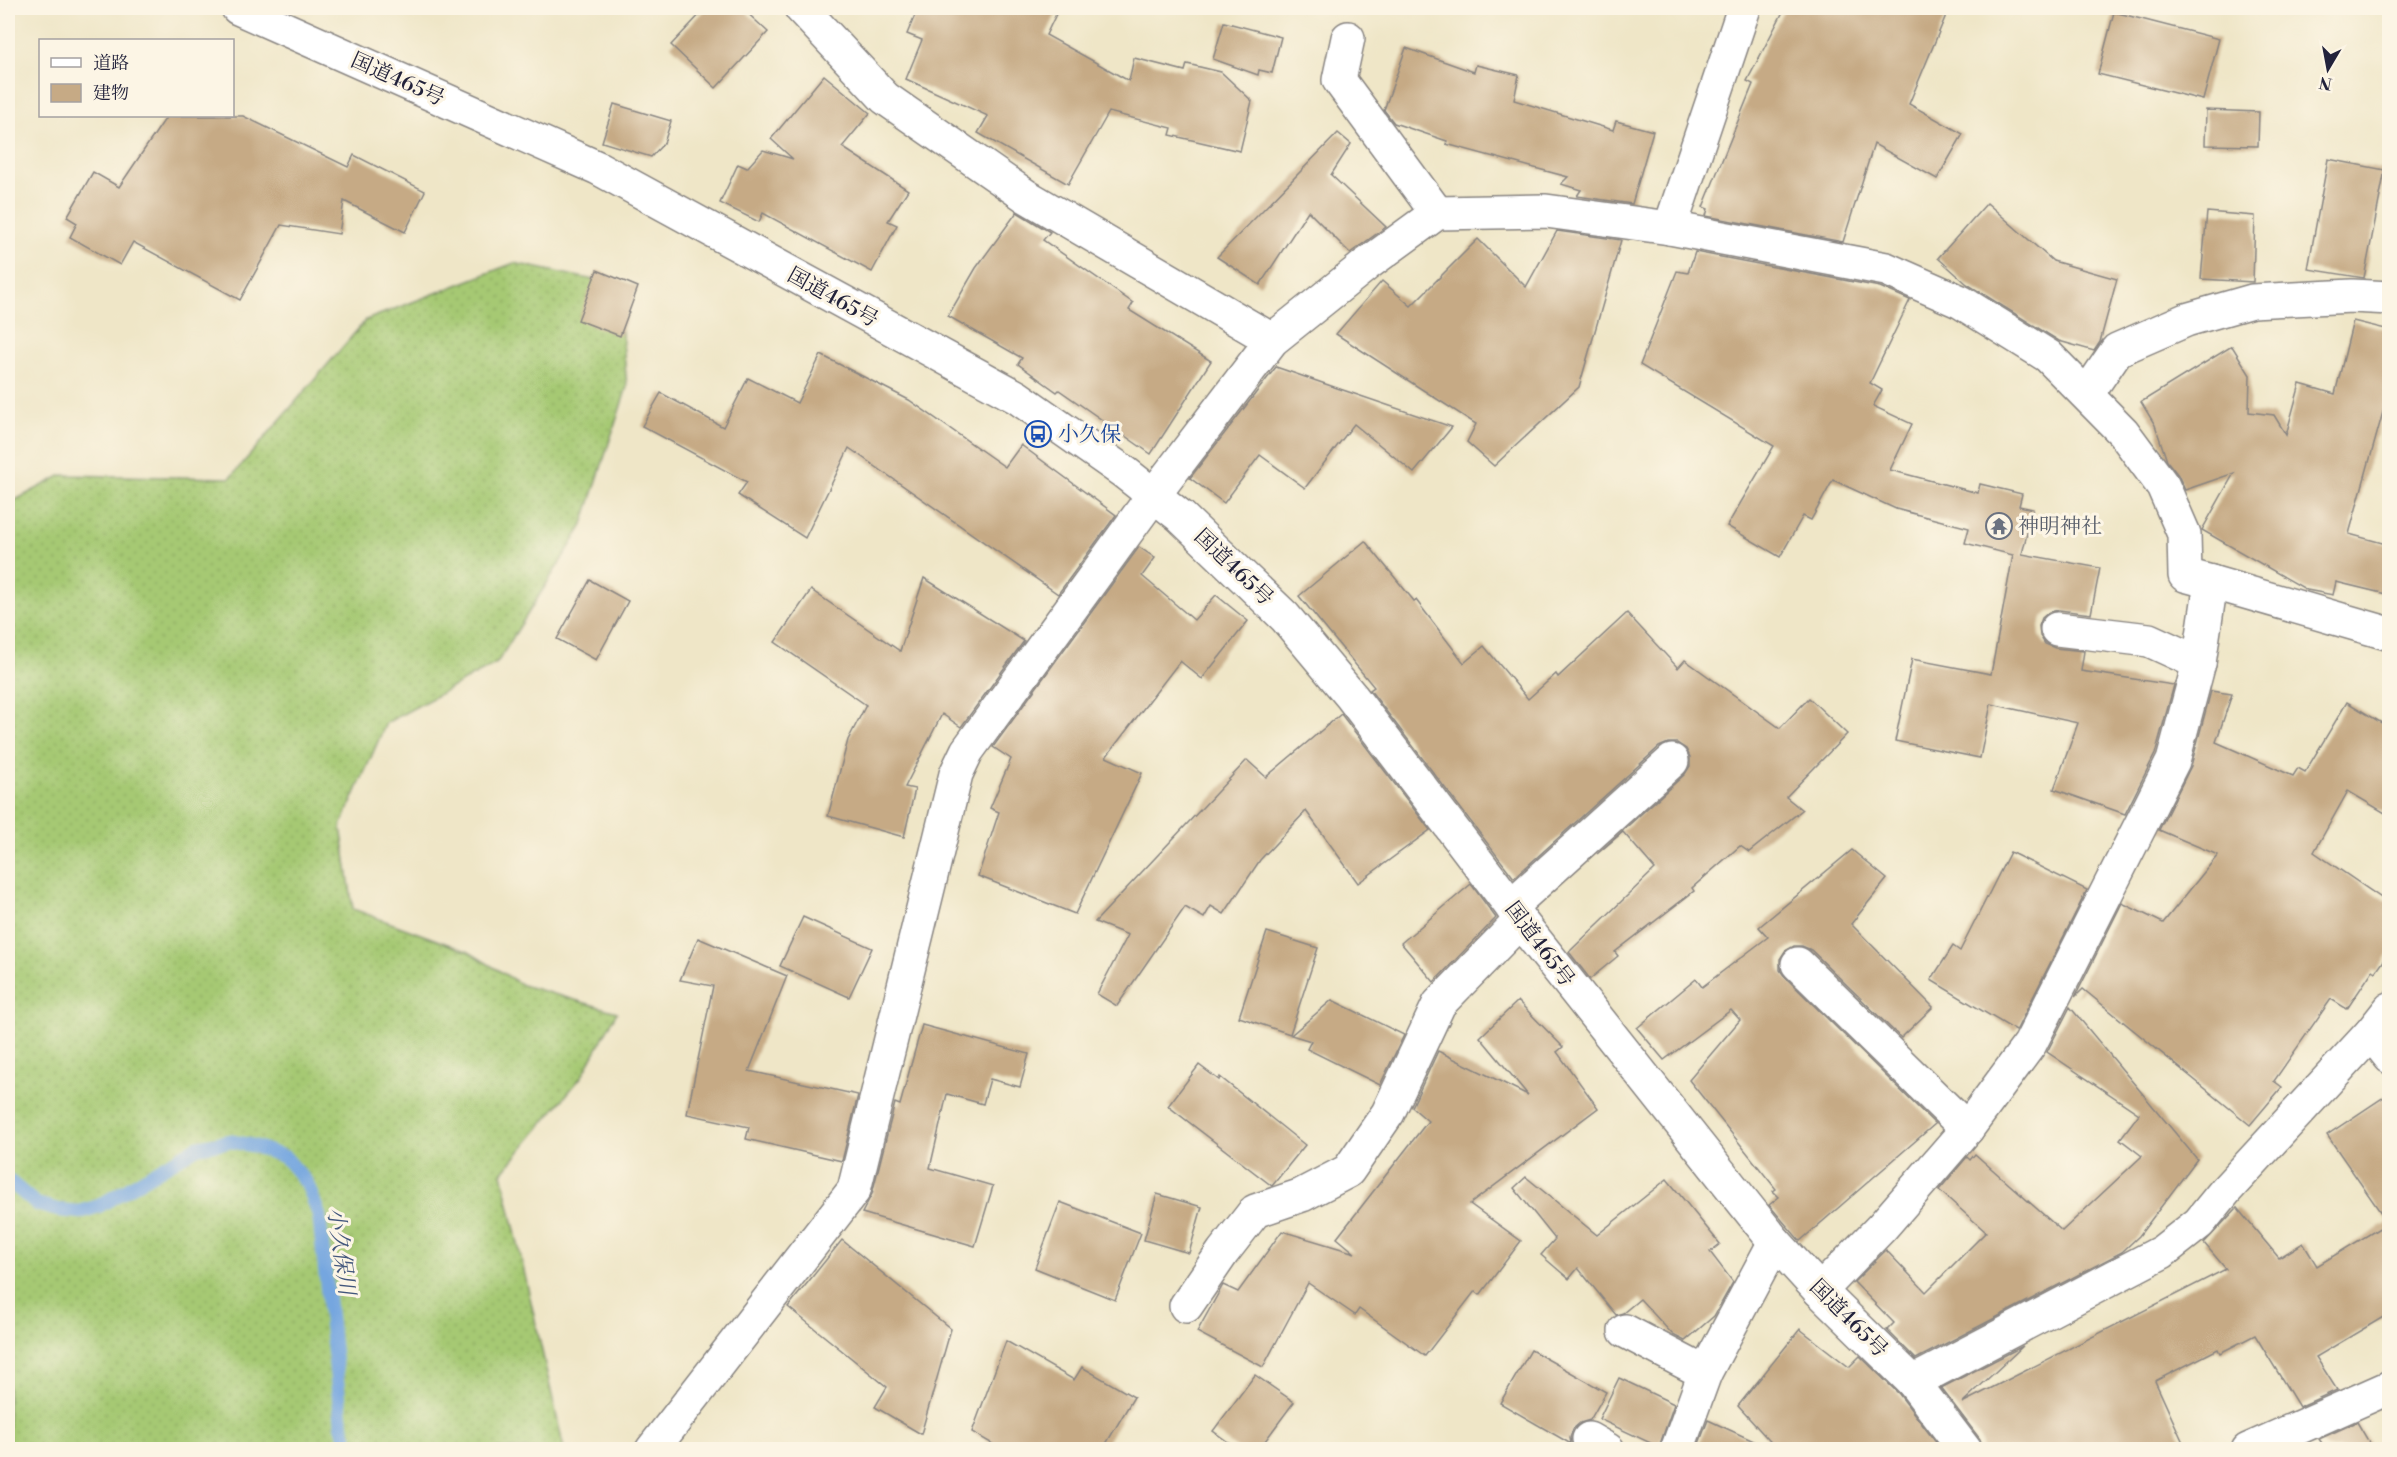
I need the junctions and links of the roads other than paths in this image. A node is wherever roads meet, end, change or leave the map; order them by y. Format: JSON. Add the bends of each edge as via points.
{"nodes":[{"id":1,"x":238,"y":8,"type":"edge"},
{"id":2,"x":801,"y":8,"type":"edge"},
{"id":3,"x":1744,"y":8,"type":"edge"},
{"id":4,"x":1348,"y":38,"type":"dead end"},
{"id":5,"x":1437,"y":213,"type":"junction"},
{"id":6,"x":1670,"y":228,"type":"junction"},
{"id":7,"x":2390,"y":298,"type":"edge"},
{"id":8,"x":1272,"y":340,"type":"junction"},
{"id":9,"x":2087,"y":394,"type":"junction"},
{"id":10,"x":1153,"y":496,"type":"junction"},
{"id":11,"x":2211,"y":582,"type":"junction"},
{"id":12,"x":2057,"y":629,"type":"dead end"},
{"id":13,"x":2390,"y":634,"type":"edge"},
{"id":14,"x":2199,"y":663,"type":"junction"},
{"id":15,"x":1672,"y":761,"type":"dead end"},
{"id":16,"x":1516,"y":913,"type":"junction"},
{"id":17,"x":1798,"y":964,"type":"dead end"},
{"id":18,"x":2383,"y":1033,"type":"edge"},
{"id":19,"x":1968,"y":1129,"type":"junction"},
{"id":20,"x":1775,"y":1242,"type":"junction"},
{"id":21,"x":1820,"y":1291,"type":"junction"},
{"id":22,"x":1186,"y":1306,"type":"dead end"},
{"id":23,"x":1625,"y":1331,"type":"dead end"},
{"id":24,"x":1705,"y":1373,"type":"junction"},
{"id":25,"x":1914,"y":1382,"type":"junction"},
{"id":26,"x":2390,"y":1387,"type":"edge"},
{"id":27,"x":652,"y":1449,"type":"edge"},
{"id":28,"x":1677,"y":1449,"type":"edge"},
{"id":29,"x":1965,"y":1449,"type":"edge"},
{"id":30,"x":2248,"y":1449,"type":"edge"}],
"edges":[{"from":1,"to":10,"type":"main road","name":"国道465号","via":[[598,168],[1017,398]]},
{"from":2,"to":8,"type":"main road","via":[[885,98],[1026,196]]},
{"from":3,"to":6,"type":"main road"},
{"from":4,"to":5,"type":"main road","via":[[1339,80]]},
{"from":5,"to":6,"type":"main road","via":[[1546,211]]},
{"from":5,"to":8,"type":"main road"},
{"from":6,"to":9,"type":"main road","via":[[1886,269],[1961,302],[2048,356]]},
{"from":7,"to":9,"type":"main road","via":[[2252,301],[2187,320],[2117,350]]},
{"from":8,"to":10,"type":"main road"},
{"from":9,"to":11,"type":"main road","via":[[2123,432],[2163,486],[2184,534],[2185,575]]},
{"from":10,"to":16,"type":"main road","name":"国道465号","via":[[1180,516],[1286,617]]},
{"from":10,"to":27,"type":"main road","via":[[967,752],[956,774],[854,1190]]},
{"from":11,"to":13,"type":"main road"},
{"from":11,"to":14,"type":"main road"},
{"from":12,"to":14,"type":"main road","via":[[2149,640]]},
{"from":14,"to":19,"type":"main road","via":[[2173,761],[2030,1044]]},
{"from":15,"to":16,"type":"main road"},
{"from":16,"to":20,"type":"main road","name":"国道465号"},
{"from":16,"to":22,"type":"main road","via":[[1439,1004],[1388,1113],[1348,1171],[1302,1195],[1255,1211]]},
{"from":17,"to":19,"type":"main road"},
{"from":18,"to":25,"type":"main road","via":[[2226,1190],[2199,1223],[2162,1252]]},
{"from":19,"to":21,"type":"main road"},
{"from":20,"to":21,"type":"main road","name":"国道465号"},
{"from":20,"to":24,"type":"main road"},
{"from":21,"to":25,"type":"main road","name":"国道465号"},
{"from":23,"to":24,"type":"main road"},
{"from":24,"to":28,"type":"main road"},
{"from":25,"to":29,"type":"main road","name":"国道465号"},
{"from":26,"to":30,"type":"main road"}]}
